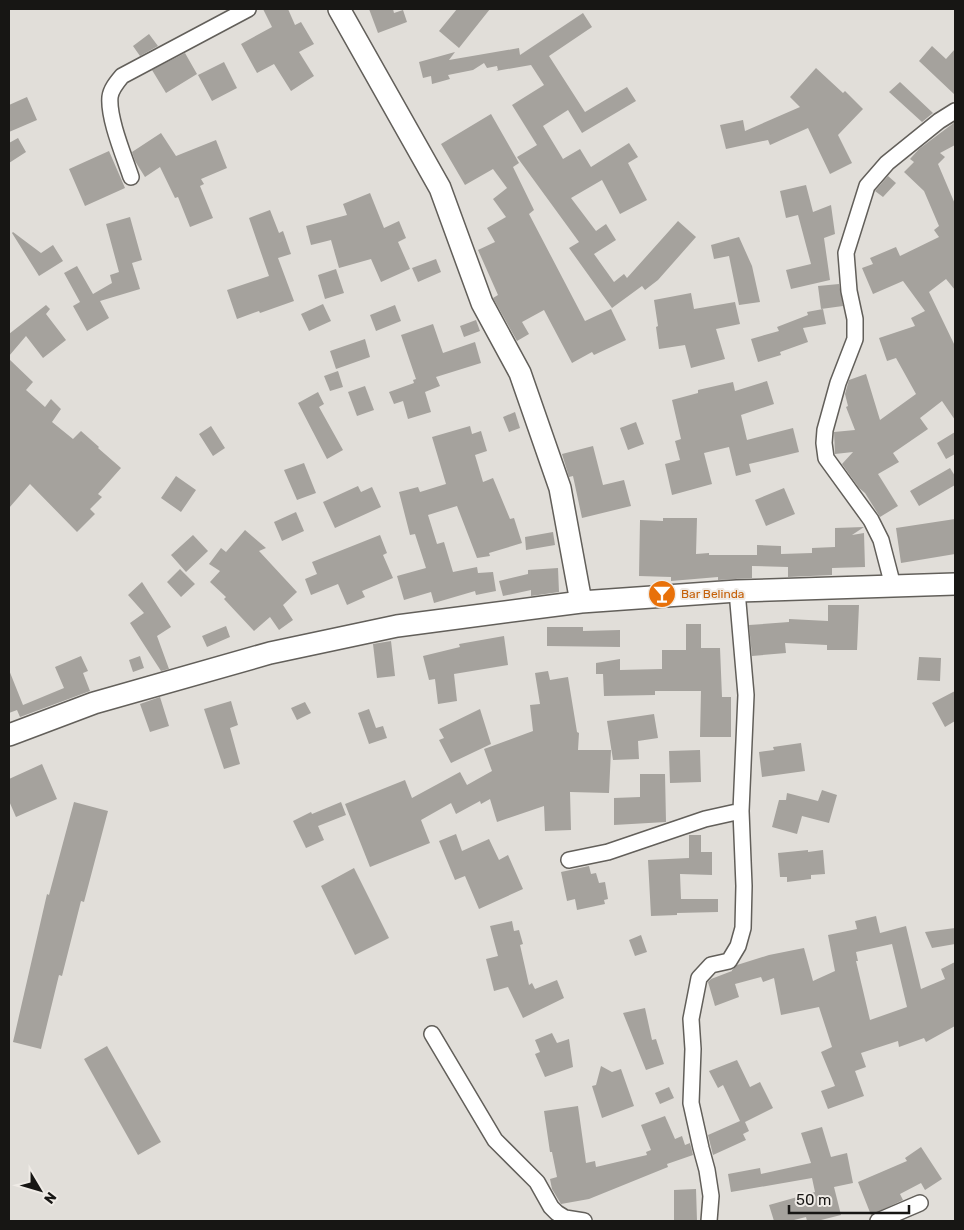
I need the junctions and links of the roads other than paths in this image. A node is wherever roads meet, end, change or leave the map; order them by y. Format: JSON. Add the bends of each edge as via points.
{"nodes":[{"id":1,"x":248,"y":9,"type":"edge"},
{"id":2,"x":339,"y":9,"type":"edge"},
{"id":3,"x":955,"y":111,"type":"edge"},
{"id":4,"x":131,"y":177,"type":"dead end"},
{"id":5,"x":955,"y":584,"type":"edge"},
{"id":6,"x":893,"y":586,"type":"junction"},
{"id":7,"x":737,"y":591,"type":"junction"},
{"id":8,"x":581,"y":602,"type":"junction"},
{"id":9,"x":9,"y":736,"type":"edge"},
{"id":10,"x":741,"y":810,"type":"junction"},
{"id":11,"x":569,"y":860,"type":"dead end"},
{"id":12,"x":432,"y":1034,"type":"dead end"},
{"id":13,"x":920,"y":1203,"type":"dead end"},
{"id":14,"x":584,"y":1221,"type":"edge"},
{"id":15,"x":709,"y":1221,"type":"edge"},
{"id":16,"x":878,"y":1221,"type":"edge"}],
"edges":[{"from":1,"to":4,"type":"street","via":[[122,76],[114,85],[110,96],[112,118]]},
{"from":2,"to":8,"type":"main road","via":[[440,188],[482,303],[520,373],[560,488]]},
{"from":3,"to":6,"type":"street","via":[[888,164],[867,186],[846,253],[849,291],[856,319],[855,340],[838,383],[825,430],[826,458],[871,520],[881,540]]},
{"from":5,"to":6,"type":"main road"},
{"from":6,"to":7,"type":"main road"},
{"from":7,"to":8,"type":"main road"},
{"from":7,"to":10,"type":"street","via":[[746,695]]},
{"from":8,"to":9,"type":"main road","via":[[396,626],[270,653],[94,703]]},
{"from":10,"to":11,"type":"street","via":[[608,852]]},
{"from":10,"to":15,"type":"street","via":[[744,886],[738,946],[729,960],[711,965],[699,978],[691,1019],[692,1103],[711,1196]]},
{"from":12,"to":14,"type":"street","via":[[495,1140],[536,1182],[557,1214]]},
{"from":13,"to":16,"type":"street"}]}
